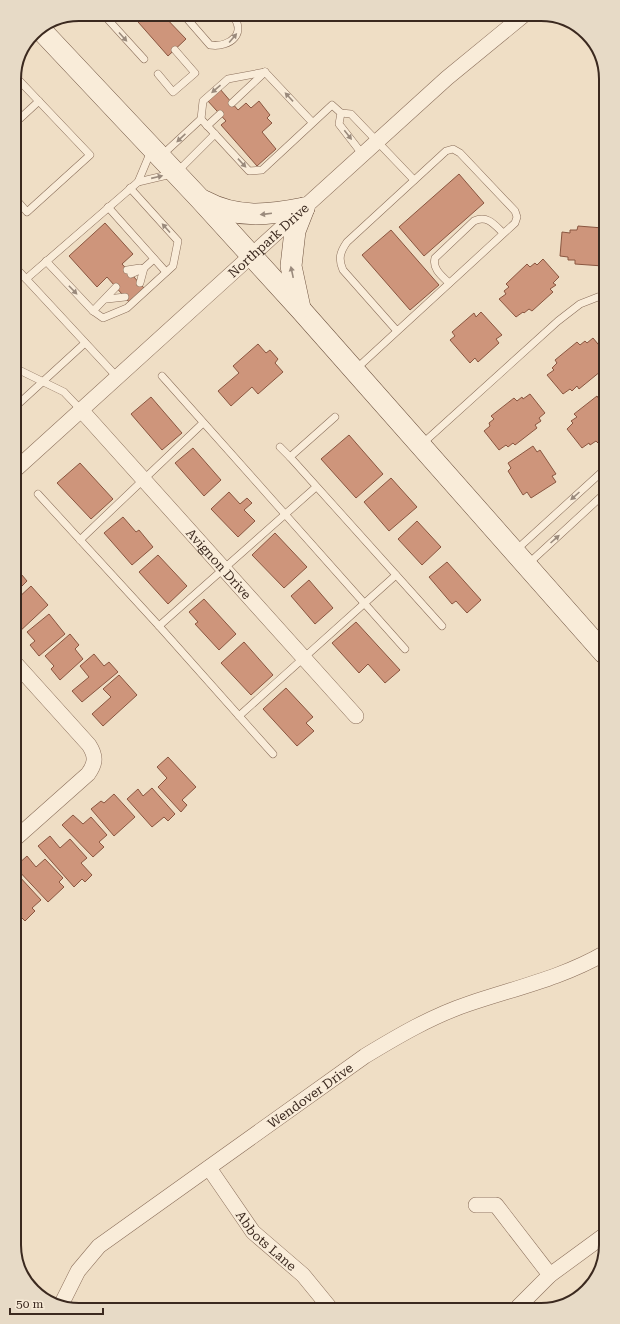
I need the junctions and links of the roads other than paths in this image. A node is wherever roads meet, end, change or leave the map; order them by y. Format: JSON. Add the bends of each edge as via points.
{"nodes":[{"id":1,"x":109,"y":21,"type":"edge"},
{"id":2,"x":189,"y":21,"type":"edge"},
{"id":3,"x":237,"y":21,"type":"edge"},
{"id":4,"x":516,"y":21,"type":"edge"},
{"id":5,"x":44,"y":33,"type":"edge"},
{"id":6,"x":175,"y":50,"type":"dead end"},
{"id":7,"x":144,"y":59,"type":"dead end"},
{"id":8,"x":265,"y":72,"type":"junction"},
{"id":9,"x":158,"y":74,"type":"dead end"},
{"id":10,"x":21,"y":82,"type":"edge"},
{"id":11,"x":39,"y":101,"type":"junction"},
{"id":12,"x":232,"y":103,"type":"dead end"},
{"id":13,"x":220,"y":114,"type":"dead end"},
{"id":14,"x":341,"y":114,"type":"junction"},
{"id":15,"x":21,"y":118,"type":"edge"},
{"id":16,"x":201,"y":119,"type":"junction"},
{"id":17,"x":312,"y":122,"type":"junction"},
{"id":18,"x":207,"y":126,"type":"junction"},
{"id":19,"x":215,"y":134,"type":"junction"},
{"id":20,"x":378,"y":141,"type":"junction"},
{"id":21,"x":156,"y":152,"type":"junction"},
{"id":22,"x":363,"y":155,"type":"junction"},
{"id":23,"x":176,"y":173,"type":"junction"},
{"id":24,"x":414,"y":180,"type":"junction"},
{"id":25,"x":138,"y":182,"type":"junction"},
{"id":26,"x":130,"y":188,"type":"junction"},
{"id":27,"x":200,"y":198,"type":"junction"},
{"id":28,"x":21,"y":207,"type":"edge"},
{"id":29,"x":108,"y":207,"type":"junction"},
{"id":30,"x":304,"y":208,"type":"junction"},
{"id":31,"x":503,"y":233,"type":"junction"},
{"id":32,"x":251,"y":255,"type":"junction"},
{"id":33,"x":154,"y":259,"type":"junction"},
{"id":34,"x":46,"y":262,"type":"junction"},
{"id":35,"x":144,"y":268,"type":"junction"},
{"id":36,"x":166,"y":272,"type":"junction"},
{"id":37,"x":21,"y":274,"type":"edge"},
{"id":38,"x":26,"y":279,"type":"junction"},
{"id":39,"x":448,"y":283,"type":"junction"},
{"id":40,"x":116,"y":287,"type":"dead end"},
{"id":41,"x":125,"y":297,"type":"dead end"},
{"id":42,"x":599,"y":297,"type":"edge"},
{"id":43,"x":107,"y":299,"type":"junction"},
{"id":44,"x":301,"y":310,"type":"junction"},
{"id":45,"x":93,"y":311,"type":"junction"},
{"id":46,"x":397,"y":331,"type":"junction"},
{"id":47,"x":85,"y":343,"type":"junction"},
{"id":48,"x":354,"y":370,"type":"junction"},
{"id":49,"x":21,"y":371,"type":"edge"},
{"id":50,"x":162,"y":376,"type":"dead end"},
{"id":51,"x":118,"y":378,"type":"junction"},
{"id":52,"x":43,"y":381,"type":"junction"},
{"id":53,"x":21,"y":401,"type":"edge"},
{"id":54,"x":82,"y":411,"type":"junction"},
{"id":55,"x":335,"y":417,"type":"dead end"},
{"id":56,"x":203,"y":423,"type":"junction"},
{"id":57,"x":420,"y":445,"type":"junction"},
{"id":58,"x":280,"y":447,"type":"dead end"},
{"id":59,"x":290,"y":457,"type":"junction"},
{"id":60,"x":21,"y":465,"type":"edge"},
{"id":61,"x":599,"y":475,"type":"edge"},
{"id":62,"x":144,"y":479,"type":"junction"},
{"id":63,"x":316,"y":487,"type":"junction"},
{"id":64,"x":38,"y":494,"type":"dead end"},
{"id":65,"x":599,"y":498,"type":"edge"},
{"id":66,"x":286,"y":514,"type":"junction"},
{"id":67,"x":80,"y":540,"type":"junction"},
{"id":68,"x":520,"y":559,"type":"junction"},
{"id":69,"x":224,"y":568,"type":"junction"},
{"id":70,"x":396,"y":576,"type":"junction"},
{"id":71,"x":364,"y":603,"type":"junction"},
{"id":72,"x":159,"y":626,"type":"junction"},
{"id":73,"x":442,"y":626,"type":"dead end"},
{"id":74,"x":599,"y":647,"type":"edge"},
{"id":75,"x":405,"y":649,"type":"dead end"},
{"id":76,"x":303,"y":657,"type":"junction"},
{"id":77,"x":21,"y":670,"type":"edge"},
{"id":78,"x":239,"y":716,"type":"junction"},
{"id":79,"x":356,"y":716,"type":"dead end"},
{"id":80,"x":273,"y":754,"type":"dead end"},
{"id":81,"x":21,"y":828,"type":"edge"},
{"id":82,"x":599,"y":957,"type":"edge"},
{"id":83,"x":209,"y":1168,"type":"junction"},
{"id":84,"x":476,"y":1205,"type":"dead end"},
{"id":85,"x":599,"y":1239,"type":"edge"},
{"id":86,"x":550,"y":1275,"type":"junction"},
{"id":87,"x":63,"y":1301,"type":"edge"},
{"id":88,"x":326,"y":1303,"type":"edge"},
{"id":89,"x":522,"y":1303,"type":"edge"}],
"edges":[{"from":1,"to":7,"type":"lane","one_way":true},
{"from":2,"to":3,"type":"lane","one_way":true,"via":[[210,45],[220,46],[234,38],[239,30]]},
{"from":4,"to":20,"type":"street","name":"Northpark Drive","via":[[447,78]]},
{"from":5,"to":21,"type":"main road"},
{"from":6,"to":9,"type":"lane","via":[[195,73],[174,92]]},
{"from":8,"to":12,"type":"lane"},
{"from":8,"to":16,"type":"lane","one_way":true,"via":[[228,79],[203,101]]},
{"from":17,"to":8,"type":"lane","one_way":true},
{"from":10,"to":11,"type":"lane"},
{"from":11,"to":15,"type":"lane"},
{"from":11,"to":28,"type":"lane","via":[[90,155],[27,212]]},
{"from":13,"to":18,"type":"lane"},
{"from":14,"to":17,"type":"lane","via":[[332,105]]},
{"from":14,"to":20,"type":"lane","via":[[351,114]]},
{"from":14,"to":22,"type":"lane","one_way":true,"via":[[339,124]]},
{"from":16,"to":18,"type":"lane"},
{"from":16,"to":21,"type":"lane","one_way":true},
{"from":19,"to":17,"type":"lane","one_way":true,"via":[[249,171],[262,170]]},
{"from":18,"to":19,"type":"lane"},
{"from":19,"to":23,"type":"lane"},
{"from":20,"to":22,"type":"street","name":"Northpark Drive"},
{"from":20,"to":24,"type":"lane"},
{"from":21,"to":23,"type":"main road"},
{"from":21,"to":25,"type":"lane"},
{"from":22,"to":30,"type":"street","name":"Northpark Drive"},
{"from":25,"to":23,"type":"lane","one_way":true},
{"from":23,"to":27,"type":"main road"},
{"from":24,"to":31,"type":"lane","via":[[446,151],[453,149],[460,153],[515,212],[515,223]]},
{"from":24,"to":46,"type":"lane","via":[[347,242],[340,255],[343,270]]},
{"from":25,"to":26,"type":"lane"},
{"from":26,"to":29,"type":"lane"},
{"from":36,"to":26,"type":"lane","one_way":true,"via":[[173,266],[178,241]]},
{"from":30,"to":27,"type":"main road","one_way":true,"via":[[258,215],[223,209]]},
{"from":27,"to":32,"type":"main road"},
{"from":29,"to":33,"type":"lane"},
{"from":29,"to":34,"type":"lane"},
{"from":30,"to":32,"type":"street","name":"Northpark Drive"},
{"from":44,"to":30,"type":"main road","one_way":true,"via":[[291,266],[295,231]]},
{"from":31,"to":39,"type":"lane"},
{"from":31,"to":39,"type":"lane","via":[[485,219],[474,221],[435,258],[434,266]]},
{"from":32,"to":44,"type":"main road"},
{"from":32,"to":51,"type":"street","name":"Northpark Drive"},
{"from":33,"to":35,"type":"lane"},
{"from":33,"to":36,"type":"lane"},
{"from":34,"to":38,"type":"lane"},
{"from":34,"to":45,"type":"lane","one_way":true},
{"from":35,"to":35,"type":"lane","via":[[133,276]]},
{"from":36,"to":45,"type":"lane","via":[[127,308],[103,318]]},
{"from":37,"to":38,"type":"lane"},
{"from":38,"to":47,"type":"lane"},
{"from":39,"to":46,"type":"lane"},
{"from":40,"to":43,"type":"lane"},
{"from":41,"to":43,"type":"lane"},
{"from":42,"to":57,"type":"lane","via":[[580,304],[558,321]]},
{"from":43,"to":45,"type":"lane"},
{"from":44,"to":48,"type":"main road"},
{"from":46,"to":48,"type":"lane"},
{"from":47,"to":51,"type":"lane"},
{"from":47,"to":52,"type":"lane"},
{"from":48,"to":57,"type":"main road"},
{"from":49,"to":52,"type":"lane"},
{"from":50,"to":56,"type":"lane"},
{"from":51,"to":54,"type":"street","name":"Northpark Drive"},
{"from":52,"to":53,"type":"lane"},
{"from":52,"to":54,"type":"lane","via":[[64,392]]},
{"from":54,"to":60,"type":"street","name":"Northpark Drive"},
{"from":54,"to":62,"type":"street","name":"Avignon Drive"},
{"from":55,"to":59,"type":"lane"},
{"from":56,"to":62,"type":"lane"},
{"from":56,"to":66,"type":"lane"},
{"from":57,"to":68,"type":"main road"},
{"from":58,"to":59,"type":"lane"},
{"from":59,"to":63,"type":"lane"},
{"from":61,"to":68,"type":"lane","one_way":true},
{"from":62,"to":67,"type":"lane"},
{"from":62,"to":69,"type":"street","name":"Avignon Drive"},
{"from":63,"to":66,"type":"lane"},
{"from":63,"to":70,"type":"lane"},
{"from":64,"to":67,"type":"lane"},
{"from":68,"to":65,"type":"lane","one_way":true},
{"from":66,"to":69,"type":"lane"},
{"from":66,"to":71,"type":"lane"},
{"from":67,"to":72,"type":"lane"},
{"from":68,"to":74,"type":"main road"},
{"from":69,"to":72,"type":"lane"},
{"from":69,"to":76,"type":"street","name":"Avignon Drive"},
{"from":70,"to":71,"type":"lane"},
{"from":70,"to":73,"type":"lane"},
{"from":71,"to":75,"type":"lane"},
{"from":71,"to":76,"type":"lane"},
{"from":72,"to":78,"type":"lane"},
{"from":76,"to":78,"type":"lane"},
{"from":76,"to":79,"type":"street","name":"Avignon Drive"},
{"from":77,"to":81,"type":"street","via":[[89,745],[95,759],[88,774]]},
{"from":78,"to":80,"type":"lane"},
{"from":82,"to":83,"type":"street","name":"Wendover Drive","via":[[539,983],[467,1004],[403,1033],[365,1056]]},
{"from":83,"to":87,"type":"street","name":"Wendover Drive","via":[[99,1246],[78,1271]]},
{"from":83,"to":88,"type":"street","name":"Abbots Lane","via":[[253,1232],[303,1275]]},
{"from":84,"to":86,"type":"street","via":[[496,1205]]},
{"from":85,"to":86,"type":"street"},
{"from":86,"to":89,"type":"street"}]}
